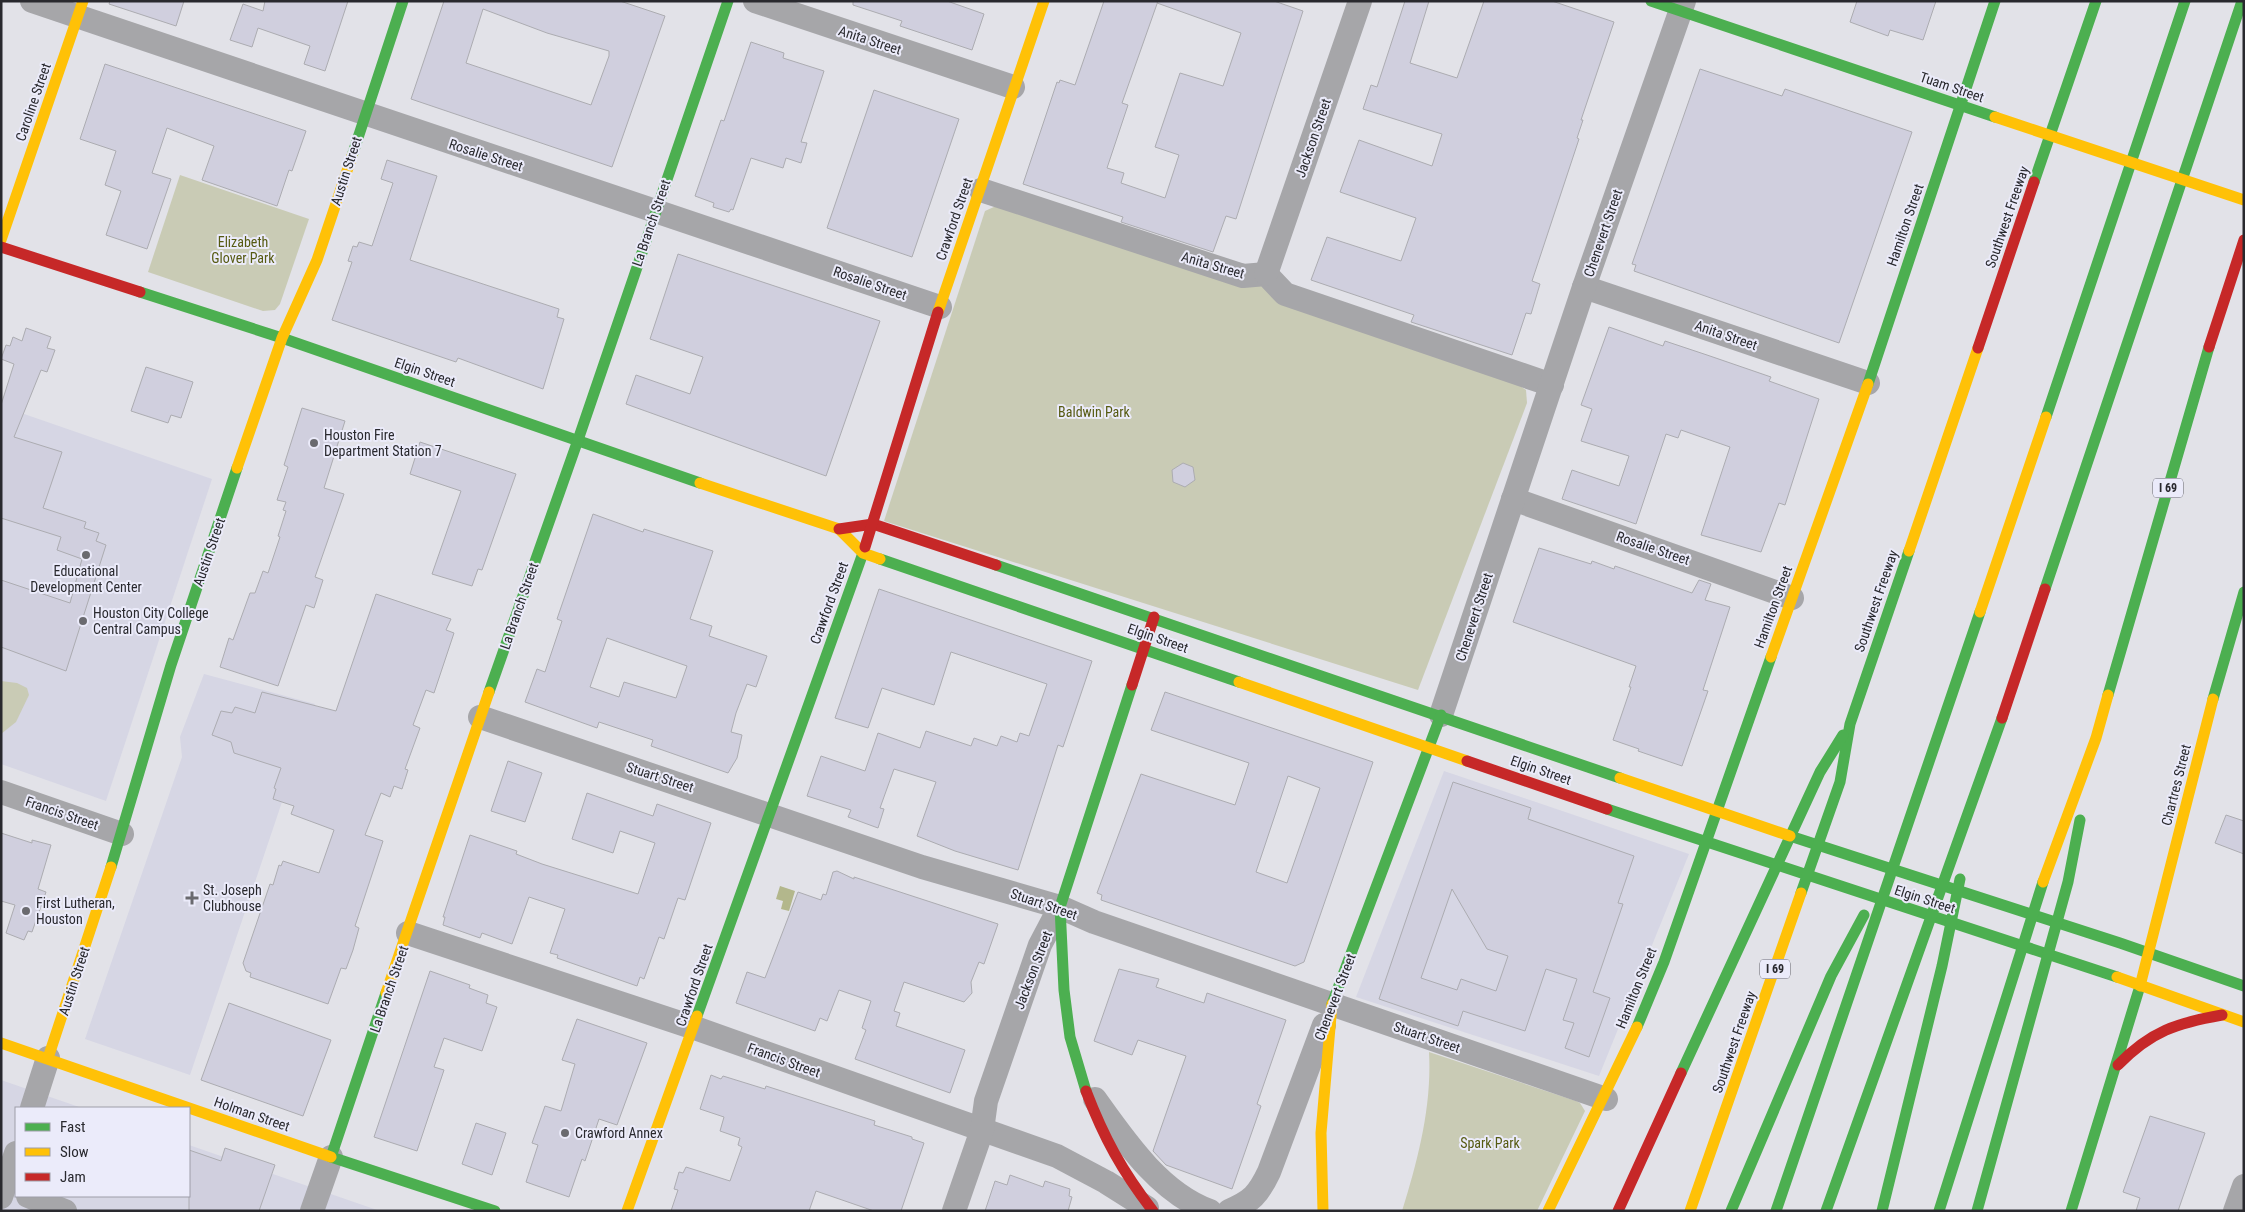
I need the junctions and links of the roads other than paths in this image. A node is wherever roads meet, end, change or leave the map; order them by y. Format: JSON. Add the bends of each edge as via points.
{"nodes":[{"id":1,"x":32,"y":1,"type":"edge"},
{"id":2,"x":403,"y":1,"type":"edge"},
{"id":3,"x":728,"y":1,"type":"edge"},
{"id":4,"x":755,"y":1,"type":"edge"},
{"id":5,"x":1044,"y":1,"type":"edge"},
{"id":6,"x":1360,"y":1,"type":"edge"},
{"id":7,"x":1651,"y":1,"type":"edge"},
{"id":8,"x":1995,"y":1,"type":"edge"},
{"id":9,"x":2096,"y":1,"type":"edge"},
{"id":10,"x":2185,"y":1,"type":"edge"},
{"id":11,"x":2242,"y":1,"type":"edge"},
{"id":12,"x":1682,"y":6,"type":"edge"},
{"id":13,"x":80,"y":9,"type":"edge"},
{"id":14,"x":1013,"y":87,"type":"junction"},
{"id":15,"x":1961,"y":106,"type":"junction"},
{"id":16,"x":365,"y":115,"type":"junction"},
{"id":17,"x":980,"y":190,"type":"junction"},
{"id":18,"x":2244,"y":200,"type":"edge"},
{"id":19,"x":655,"y":211,"type":"junction"},
{"id":20,"x":1,"y":240,"type":"edge"},
{"id":21,"x":2244,"y":240,"type":"edge"},
{"id":22,"x":1,"y":247,"type":"edge"},
{"id":23,"x":1266,"y":274,"type":"junction"},
{"id":24,"x":1584,"y":287,"type":"junction"},
{"id":25,"x":940,"y":307,"type":"junction"},
{"id":26,"x":282,"y":338,"type":"junction"},
{"id":27,"x":1868,"y":383,"type":"junction"},
{"id":28,"x":1552,"y":385,"type":"junction"},
{"id":29,"x":578,"y":440,"type":"junction"},
{"id":30,"x":1513,"y":499,"type":"junction"},
{"id":31,"x":873,"y":524,"type":"junction"},
{"id":32,"x":839,"y":528,"type":"junction"},
{"id":33,"x":863,"y":553,"type":"junction"},
{"id":34,"x":2244,"y":592,"type":"edge"},
{"id":35,"x":1792,"y":598,"type":"junction"},
{"id":36,"x":1154,"y":617,"type":"junction"},
{"id":37,"x":1144,"y":649,"type":"junction"},
{"id":38,"x":1441,"y":715,"type":"junction"},
{"id":39,"x":480,"y":717,"type":"junction"},
{"id":40,"x":1850,"y":724,"type":"junction"},
{"id":41,"x":2096,"y":738,"type":"junction"},
{"id":42,"x":1429,"y":747,"type":"junction"},
{"id":43,"x":1981,"y":780,"type":"junction"},
{"id":44,"x":1,"y":792,"type":"edge"},
{"id":45,"x":1717,"y":811,"type":"junction"},
{"id":46,"x":770,"y":813,"type":"junction"},
{"id":47,"x":122,"y":834,"type":"junction"},
{"id":48,"x":1905,"y":837,"type":"junction"},
{"id":49,"x":1704,"y":841,"type":"junction"},
{"id":50,"x":1060,"y":907,"type":"junction"},
{"id":51,"x":408,"y":933,"type":"junction"},
{"id":52,"x":2150,"y":953,"type":"junction"},
{"id":53,"x":2140,"y":986,"type":"junction"},
{"id":54,"x":2244,"y":986,"type":"edge"},
{"id":55,"x":1332,"y":1004,"type":"junction"},
{"id":56,"x":2222,"y":1015,"type":"junction"},
{"id":57,"x":2244,"y":1022,"type":"edge"},
{"id":58,"x":695,"y":1028,"type":"junction"},
{"id":59,"x":1,"y":1043,"type":"edge"},
{"id":60,"x":48,"y":1058,"type":"junction"},
{"id":61,"x":2115,"y":1068,"type":"junction"},
{"id":62,"x":1082,"y":1079,"type":"junction"},
{"id":63,"x":1606,"y":1099,"type":"junction"},
{"id":64,"x":32,"y":1107,"type":"edge"},
{"id":65,"x":188,"y":1107,"type":"edge"},
{"id":66,"x":190,"y":1108,"type":"edge"},
{"id":67,"x":982,"y":1130,"type":"junction"},
{"id":68,"x":1,"y":1142,"type":"edge"},
{"id":69,"x":15,"y":1153,"type":"edge"},
{"id":70,"x":15,"y":1157,"type":"edge"},
{"id":71,"x":331,"y":1157,"type":"junction"},
{"id":72,"x":2244,"y":1186,"type":"edge"},
{"id":73,"x":1,"y":1197,"type":"edge"},
{"id":74,"x":30,"y":1197,"type":"edge"},
{"id":75,"x":65,"y":1211,"type":"edge"},
{"id":76,"x":312,"y":1211,"type":"edge"},
{"id":77,"x":495,"y":1211,"type":"edge"},
{"id":78,"x":628,"y":1211,"type":"edge"},
{"id":79,"x":954,"y":1211,"type":"edge"},
{"id":80,"x":1152,"y":1211,"type":"edge"},
{"id":81,"x":1210,"y":1211,"type":"edge"},
{"id":82,"x":1228,"y":1211,"type":"edge"},
{"id":83,"x":1323,"y":1211,"type":"edge"},
{"id":84,"x":1548,"y":1211,"type":"edge"},
{"id":85,"x":1618,"y":1211,"type":"edge"},
{"id":86,"x":1690,"y":1211,"type":"edge"},
{"id":87,"x":1731,"y":1211,"type":"edge"},
{"id":88,"x":1776,"y":1211,"type":"edge"},
{"id":89,"x":1826,"y":1211,"type":"edge"},
{"id":90,"x":1882,"y":1211,"type":"edge"},
{"id":91,"x":1939,"y":1211,"type":"edge"},
{"id":92,"x":1977,"y":1211,"type":"edge"},
{"id":93,"x":2071,"y":1211,"type":"edge"},
{"id":94,"x":2235,"y":1211,"type":"edge"}],
"edges":[{"from":1,"to":13,"type":"street","name":"Rosalie Street"},
{"from":2,"to":16,"type":"main road","name":"Austin Street"},
{"from":3,"to":19,"type":"main road","name":"La Branch Street"},
{"from":4,"to":14,"type":"street","name":"Anita Street"},
{"from":5,"to":14,"type":"main road","name":"Crawford Street"},
{"from":6,"to":23,"type":"street","name":"Jackson Street"},
{"from":7,"to":12,"type":"main road","name":"Tuam Street"},
{"from":8,"to":15,"type":"main road","name":"Hamilton Street"},
{"from":9,"to":40,"type":"main road","name":"Southwest Freeway","number":"I 69"},
{"from":10,"to":48,"type":"main road"},
{"from":11,"to":43,"type":"main road"},
{"from":12,"to":15,"type":"main road","name":"Tuam Street"},
{"from":12,"to":24,"type":"street","name":"Chenevert Street"},
{"from":13,"to":16,"type":"street","name":"Rosalie Street"},
{"from":13,"to":20,"type":"main road","name":"Caroline Street"},
{"from":14,"to":17,"type":"main road","name":"Crawford Street"},
{"from":15,"to":18,"type":"main road","name":"Tuam Street"},
{"from":15,"to":27,"type":"main road","name":"Hamilton Street"},
{"from":16,"to":19,"type":"street","name":"Rosalie Street"},
{"from":16,"to":26,"type":"main road","name":"Austin Street","via":[[317,260]]},
{"from":17,"to":23,"type":"street","name":"Anita Street","via":[[1242,276]]},
{"from":17,"to":25,"type":"main road","name":"Crawford Street"},
{"from":19,"to":25,"type":"street","name":"Rosalie Street"},
{"from":19,"to":29,"type":"main road","name":"La Branch Street"},
{"from":21,"to":41,"type":"main road","number":"I 69","via":[[2206,358]]},
{"from":22,"to":26,"type":"main road","name":"Elgin Street"},
{"from":23,"to":28,"type":"street","via":[[1285,294]]},
{"from":24,"to":27,"type":"street","name":"Anita Street"},
{"from":24,"to":28,"type":"street","name":"Chenevert Street"},
{"from":25,"to":31,"type":"main road","name":"Crawford Street"},
{"from":26,"to":29,"type":"main road","name":"Elgin Street"},
{"from":26,"to":47,"type":"main road","name":"Austin Street","via":[[171,665]]},
{"from":27,"to":35,"type":"main road","name":"Hamilton Street"},
{"from":28,"to":30,"type":"street","name":"Chenevert Street"},
{"from":29,"to":32,"type":"main road","name":"Elgin Street"},
{"from":29,"to":39,"type":"main road","name":"La Branch Street"},
{"from":30,"to":35,"type":"street","name":"Rosalie Street"},
{"from":30,"to":38,"type":"street","name":"Chenevert Street"},
{"from":31,"to":32,"type":"main road","name":"Elgin Street"},
{"from":31,"to":33,"type":"main road","name":"Crawford Street"},
{"from":31,"to":36,"type":"main road","name":"Elgin Street"},
{"from":32,"to":33,"type":"main road","name":"Elgin Street"},
{"from":33,"to":37,"type":"main road","name":"Elgin Street"},
{"from":33,"to":46,"type":"main road","name":"Crawford Street"},
{"from":34,"to":52,"type":"main road","name":"Chartres Street","via":[[2216,688]]},
{"from":35,"to":45,"type":"main road","name":"Hamilton Street"},
{"from":36,"to":37,"type":"main road","name":"Jackson Street"},
{"from":36,"to":38,"type":"main road","name":"Elgin Street"},
{"from":37,"to":42,"type":"main road","name":"Elgin Street"},
{"from":37,"to":50,"type":"main road","name":"Jackson Street"},
{"from":38,"to":42,"type":"main road","name":"Chenevert Street"},
{"from":38,"to":45,"type":"main road","name":"Elgin Street"},
{"from":39,"to":46,"type":"street","name":"Stuart Street"},
{"from":39,"to":51,"type":"main road","name":"La Branch Street"},
{"from":40,"to":85,"type":"main road","via":[[1820,772]]},
{"from":40,"to":86,"type":"main road","name":"Southwest Freeway","number":"I 69","via":[[1840,782]]},
{"from":41,"to":91,"type":"main road","number":"I 69","via":[[2041,887]]},
{"from":41,"to":92,"type":"main road","via":[[2068,882]]},
{"from":42,"to":49,"type":"main road","name":"Elgin Street"},
{"from":42,"to":55,"type":"main road","name":"Chenevert Street"},
{"from":43,"to":89,"type":"main road"},
{"from":43,"to":90,"type":"main road","via":[[1942,966]]},
{"from":44,"to":47,"type":"street","name":"Francis Street"},
{"from":45,"to":49,"type":"main road","name":"Hamilton Street"},
{"from":45,"to":52,"type":"main road","name":"Elgin Street"},
{"from":46,"to":50,"type":"street","name":"Stuart Street","via":[[922,867]]},
{"from":46,"to":58,"type":"main road","name":"Crawford Street"},
{"from":47,"to":60,"type":"main road","name":"Austin Street"},
{"from":48,"to":87,"type":"main road","via":[[1832,976]]},
{"from":48,"to":88,"type":"main road"},
{"from":49,"to":53,"type":"main road","name":"Elgin Street"},
{"from":49,"to":63,"type":"main road","name":"Hamilton Street","via":[[1657,981]]},
{"from":50,"to":55,"type":"street","name":"Stuart Street","via":[[1094,922]]},
{"from":50,"to":62,"type":"main road","via":[[1064,990],[1069,1028]]},
{"from":50,"to":67,"type":"street","name":"Jackson Street","via":[[1040,945],[986,1102]]},
{"from":51,"to":58,"type":"street","name":"Francis Street"},
{"from":51,"to":71,"type":"main road","name":"La Branch Street"},
{"from":52,"to":53,"type":"main road","name":"Chartres Street"},
{"from":52,"to":54,"type":"main road","name":"Elgin Street"},
{"from":53,"to":56,"type":"main road","name":"Elgin Street"},
{"from":53,"to":61,"type":"main road","name":"Chartres Street"},
{"from":55,"to":63,"type":"street","name":"Stuart Street"},
{"from":55,"to":82,"type":"street","name":"Chenevert Street","via":[[1260,1190],[1248,1203]]},
{"from":55,"to":83,"type":"main road","via":[[1322,1099],[1320,1173]]},
{"from":56,"to":57,"type":"main road","name":"Elgin Street"},
{"from":56,"to":61,"type":"main road","via":[[2178,1022],[2160,1029],[2133,1048]]},
{"from":58,"to":67,"type":"street","name":"Francis Street"},
{"from":58,"to":78,"type":"main road","name":"Crawford Street"},
{"from":59,"to":60,"type":"main road","name":"Holman Street"},
{"from":60,"to":64,"type":"street","name":"Austin Street"},
{"from":60,"to":65,"type":"main road","name":"Holman Street"},
{"from":61,"to":93,"type":"main road","name":"Chartres Street"},
{"from":62,"to":80,"type":"main road","via":[[1102,1133]]},
{"from":62,"to":81,"type":"street","via":[[1119,1133],[1172,1191]]},
{"from":63,"to":84,"type":"main road","name":"Hamilton Street"},
{"from":66,"to":71,"type":"main road","name":"Holman Street"},
{"from":67,"to":79,"type":"street","name":"Jackson Street"},
{"from":67,"to":80,"type":"street","name":"Francis Street","via":[[1057,1156]]},
{"from":68,"to":69,"type":"street"},
{"from":70,"to":73,"type":"street"},
{"from":71,"to":76,"type":"street","name":"La Branch Street"},
{"from":71,"to":77,"type":"main road","name":"Holman Street"},
{"from":72,"to":94,"type":"street"},
{"from":74,"to":75,"type":"street"}]}
